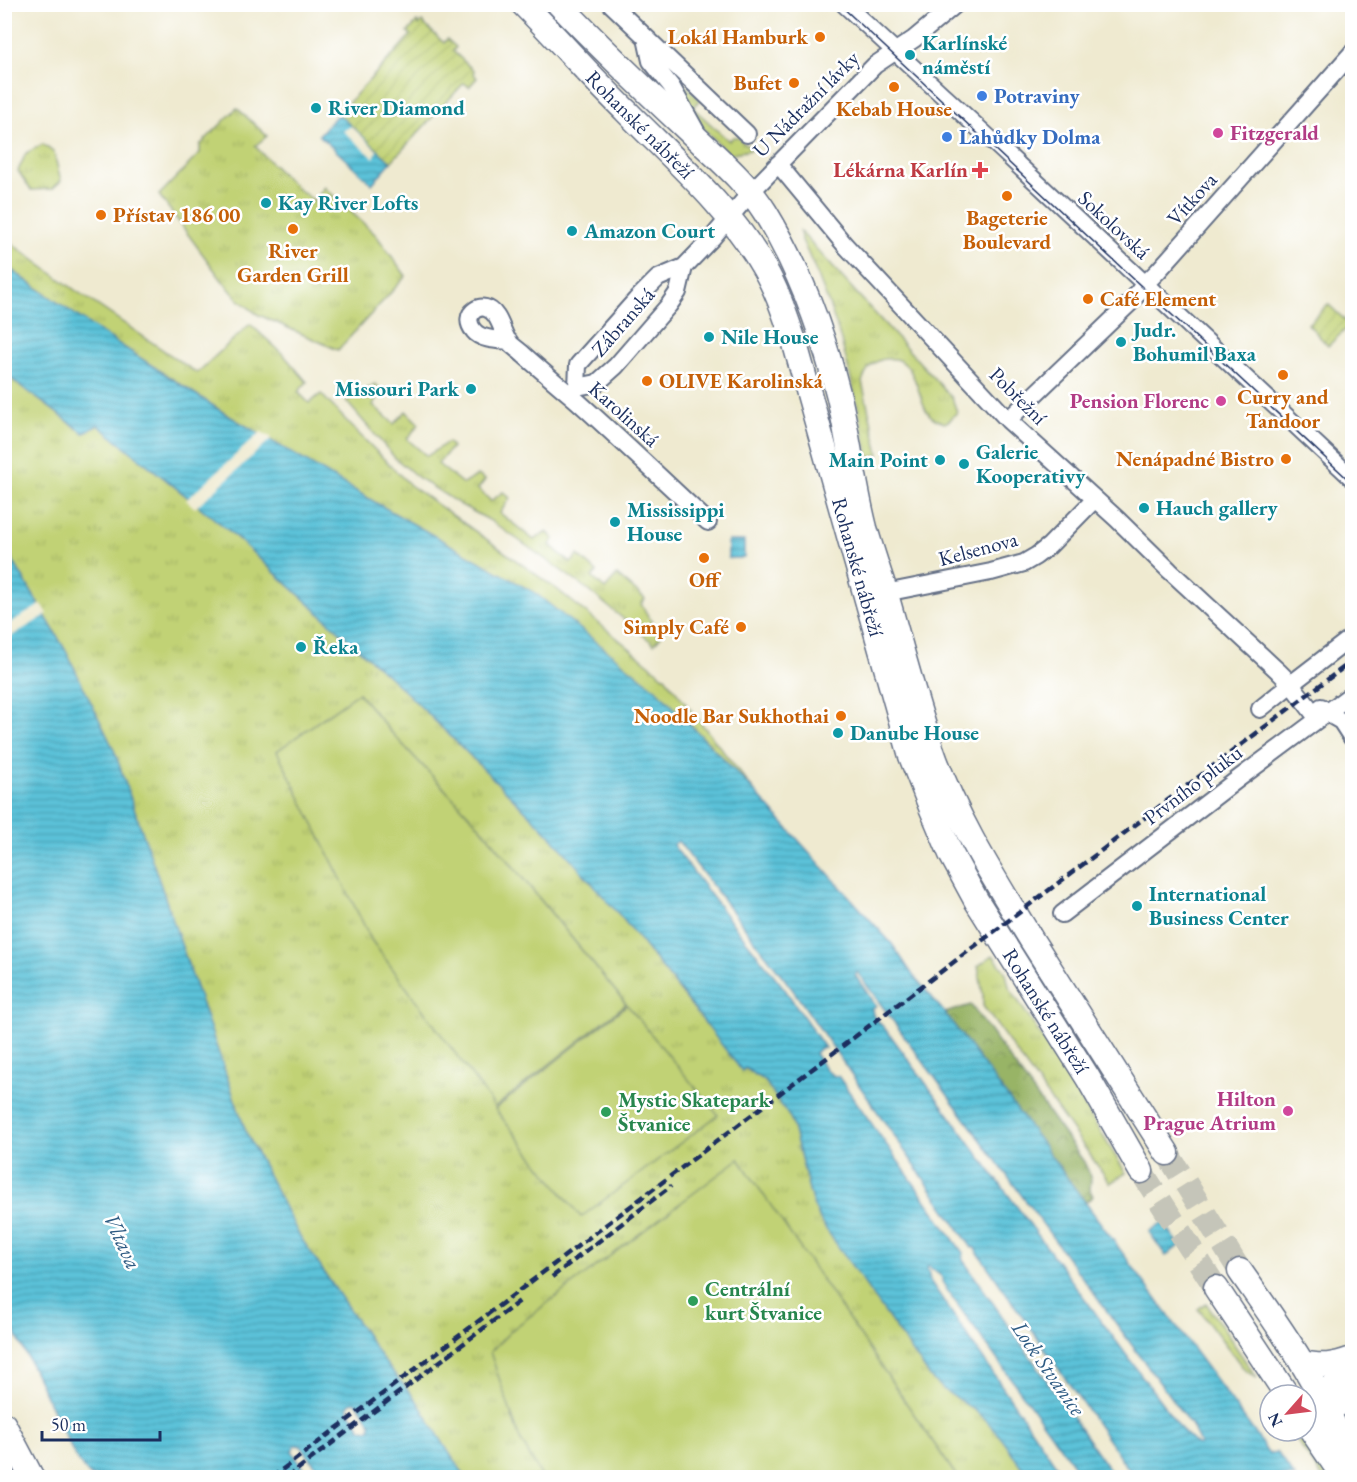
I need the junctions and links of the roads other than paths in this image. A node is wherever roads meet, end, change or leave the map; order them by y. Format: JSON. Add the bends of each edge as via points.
{"nodes":[{"id":1,"x":523,"y":4,"type":"edge"},
{"id":2,"x":559,"y":4,"type":"edge"},
{"id":3,"x":611,"y":4,"type":"edge"},
{"id":4,"x":844,"y":4,"type":"edge"},
{"id":5,"x":956,"y":4,"type":"edge"},
{"id":6,"x":646,"y":38,"type":"junction"},
{"id":7,"x":895,"y":51,"type":"junction"},
{"id":8,"x":1353,"y":53,"type":"edge"},
{"id":9,"x":747,"y":135,"type":"dead end"},
{"id":10,"x":703,"y":145,"type":"junction"},
{"id":11,"x":778,"y":164,"type":"junction"},
{"id":12,"x":751,"y":192,"type":"junction"},
{"id":13,"x":728,"y":218,"type":"junction"},
{"id":14,"x":684,"y":267,"type":"junction"},
{"id":15,"x":1145,"y":284,"type":"junction"},
{"id":16,"x":509,"y":341,"type":"dead end"},
{"id":17,"x":573,"y":391,"type":"junction"},
{"id":18,"x":1008,"y":420,"type":"junction"},
{"id":19,"x":1353,"y":478,"type":"edge"},
{"id":20,"x":1095,"y":499,"type":"junction"},
{"id":21,"x":708,"y":522,"type":"dead end"},
{"id":22,"x":885,"y":593,"type":"junction"},
{"id":23,"x":1353,"y":637,"type":"edge"},
{"id":24,"x":1295,"y":681,"type":"junction"},
{"id":25,"x":1353,"y":694,"type":"edge"},
{"id":26,"x":1260,"y":709,"type":"dead end"},
{"id":27,"x":1322,"y":716,"type":"junction"},
{"id":28,"x":1353,"y":738,"type":"edge"},
{"id":29,"x":1062,"y":914,"type":"dead end"},
{"id":30,"x":1167,"y":1153,"type":"tunnel mouth"},
{"id":31,"x":1141,"y":1171,"type":"tunnel mouth"},
{"id":32,"x":1240,"y":1271,"type":"tunnel mouth"},
{"id":33,"x":1216,"y":1288,"type":"tunnel mouth"},
{"id":34,"x":1353,"y":1359,"type":"edge"},
{"id":35,"x":1302,"y":1363,"type":"junction"},
{"id":36,"x":1353,"y":1372,"type":"edge"},
{"id":37,"x":1279,"y":1383,"type":"edge"},
{"id":38,"x":1306,"y":1383,"type":"edge"},
{"id":39,"x":1353,"y":1396,"type":"edge"},
{"id":40,"x":1318,"y":1405,"type":"edge"},
{"id":41,"x":1318,"y":1411,"type":"edge"},
{"id":42,"x":1318,"y":1418,"type":"edge"},
{"id":43,"x":1318,"y":1423,"type":"edge"},
{"id":44,"x":4,"y":1425,"type":"edge"},
{"id":45,"x":1353,"y":1458,"type":"edge"},
{"id":46,"x":29,"y":1473,"type":"edge"},
{"id":47,"x":1344,"y":1478,"type":"edge"}],
"edges":[{"from":1,"to":13,"type":"main road","name":"Rohanské nábřeží"},
{"from":2,"to":10,"type":"main road","name":"Rohanské nábřeží"},
{"from":3,"to":6,"type":"street"},
{"from":4,"to":7,"type":"street","name":"Sokolovská"},
{"from":5,"to":7,"type":"street"},
{"from":6,"to":9,"type":"street"},
{"from":6,"to":10,"type":"street","via":[[651,61],[671,86]]},
{"from":7,"to":11,"type":"street","name":"U Nádražní lávky","via":[[875,65]]},
{"from":7,"to":15,"type":"street","name":"Sokolovská"},
{"from":8,"to":15,"type":"street","name":"Vítkova"},
{"from":10,"to":12,"type":"main road","name":"Rohanské nábřeží"},
{"from":11,"to":12,"type":"street","name":"U Nádražní lávky"},
{"from":11,"to":18,"type":"street","name":"Pobřežní","via":[[845,245]]},
{"from":12,"to":13,"type":"street","name":"U Nádražní lávky"},
{"from":12,"to":22,"type":"main road","name":"Rohanské nábřeží","via":[[792,263],[816,321],[838,397],[865,527]]},
{"from":13,"to":14,"type":"street","name":"Zábranská"},
{"from":13,"to":31,"type":"main road","name":"Rohanské nábřeží","via":[[764,268],[795,344],[911,756],[951,854]]},
{"from":14,"to":17,"type":"street","name":"Zábranská","via":[[658,278],[629,308],[578,365]]},
{"from":14,"to":17,"type":"street","name":"Zábranská","via":[[678,292],[616,366],[597,383]]},
{"from":15,"to":18,"type":"street","name":"Vítkova"},
{"from":15,"to":19,"type":"street","name":"Sokolovská"},
{"from":16,"to":17,"type":"street","name":"Karolinská"},
{"from":17,"to":21,"type":"street","name":"Karolinská"},
{"from":18,"to":20,"type":"street","name":"Pobřežní"},
{"from":20,"to":22,"type":"street","name":"Kelsenova","via":[[1049,546],[1024,563]]},
{"from":20,"to":24,"type":"street","name":"Pobřežní"},
{"from":22,"to":30,"type":"main road","name":"Rohanské nábřeží","via":[[931,749],[956,808],[1000,889]]},
{"from":23,"to":24,"type":"street"},
{"from":24,"to":26,"type":"street"},
{"from":24,"to":27,"type":"street","name":"Pobřežní"},
{"from":25,"to":27,"type":"street","name":"Prvního pluku"},
{"from":27,"to":28,"type":"street","name":"Pobřežní","via":[[1341,722]]},
{"from":27,"to":29,"type":"street","name":"Prvního pluku"},
{"from":32,"to":35,"type":"main road"},
{"from":33,"to":37,"type":"main road"},
{"from":34,"to":35,"type":"main road","via":[[1327,1366]]},
{"from":35,"to":38,"type":"main road"},
{"from":36,"to":40,"type":"main road","via":[[1327,1391]]},
{"from":39,"to":41,"type":"main road"},
{"from":42,"to":45,"type":"main road"},
{"from":43,"to":47,"type":"main road"},
{"from":44,"to":46,"type":"main road"}]}
